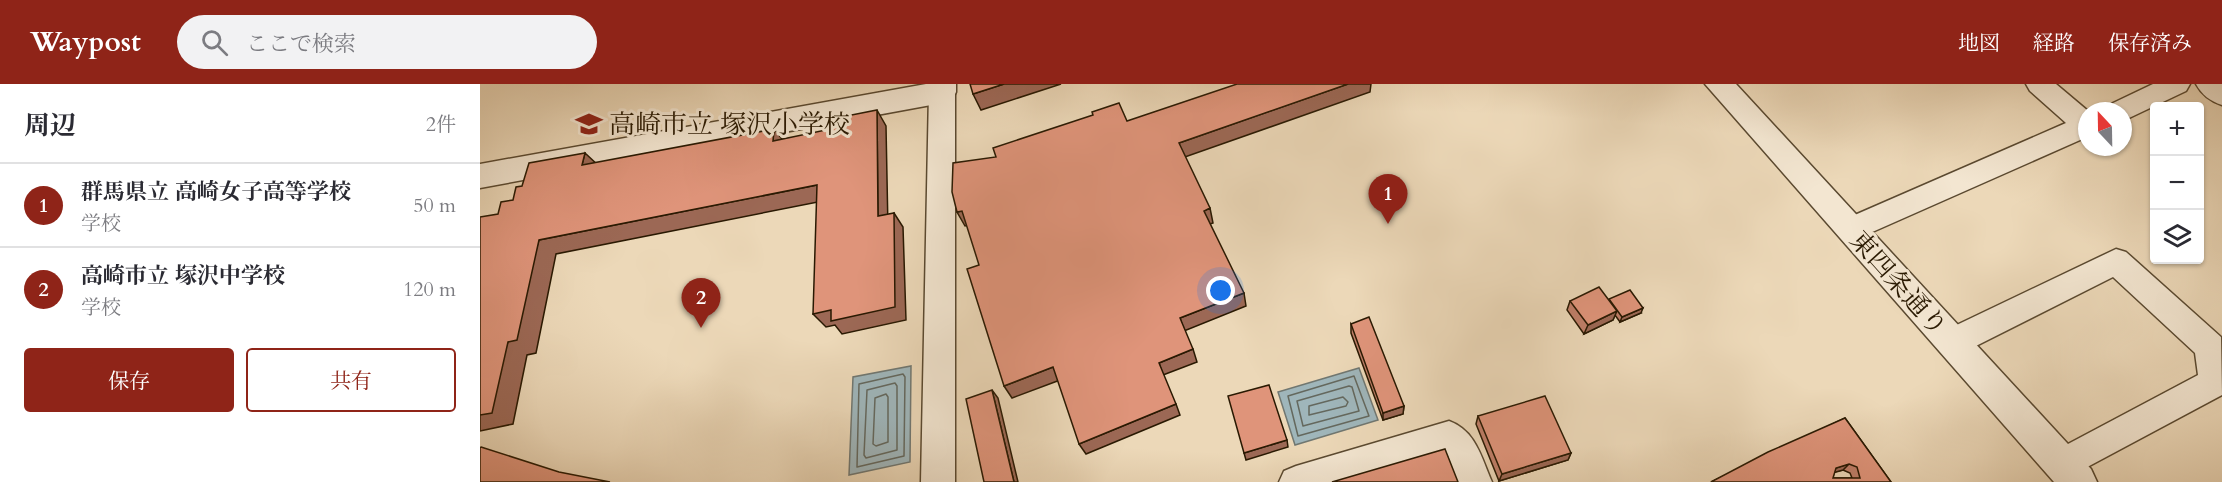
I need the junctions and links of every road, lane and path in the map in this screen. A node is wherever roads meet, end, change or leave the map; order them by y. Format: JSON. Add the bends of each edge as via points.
{"nodes":[{"id":1,"x":1719,"y":84,"type":"edge"},
{"id":2,"x":2039,"y":84,"type":"edge"},
{"id":3,"x":2177,"y":84,"type":"edge"},
{"id":4,"x":2209,"y":84,"type":"edge"},
{"id":5,"x":942,"y":88,"type":"edge"},
{"id":6,"x":2136,"y":92,"type":"edge"},
{"id":7,"x":2222,"y":95,"type":"edge"},
{"id":8,"x":2078,"y":118,"type":"edge"},
{"id":9,"x":2078,"y":129,"type":"edge"},
{"id":10,"x":480,"y":176,"type":"edge"},
{"id":11,"x":1851,"y":229,"type":"junction"},
{"id":12,"x":1953,"y":342,"type":"junction"},
{"id":13,"x":2071,"y":473,"type":"edge"},
{"id":14,"x":938,"y":482,"type":"edge"},
{"id":15,"x":1296,"y":482,"type":"edge"},
{"id":16,"x":1475,"y":482,"type":"edge"}],
"edges":[{"from":1,"to":11,"type":"street","name":"東四条通り"},
{"from":2,"to":8,"type":"street"},
{"from":3,"to":6,"type":"street"},
{"from":4,"to":7,"type":"street"},
{"from":5,"to":10,"type":"street"},
{"from":5,"to":14,"type":"street"},
{"from":9,"to":11,"type":"street"},
{"from":11,"to":12,"type":"street","name":"東四条通り"},
{"from":12,"to":13,"type":"street","name":"東四条通り"},
{"from":12,"to":13,"type":"street","via":[[2116,261],[2210,347],[2215,382]]},
{"from":15,"to":16,"type":"street","via":[[1449,436],[1460,446]]}]}
